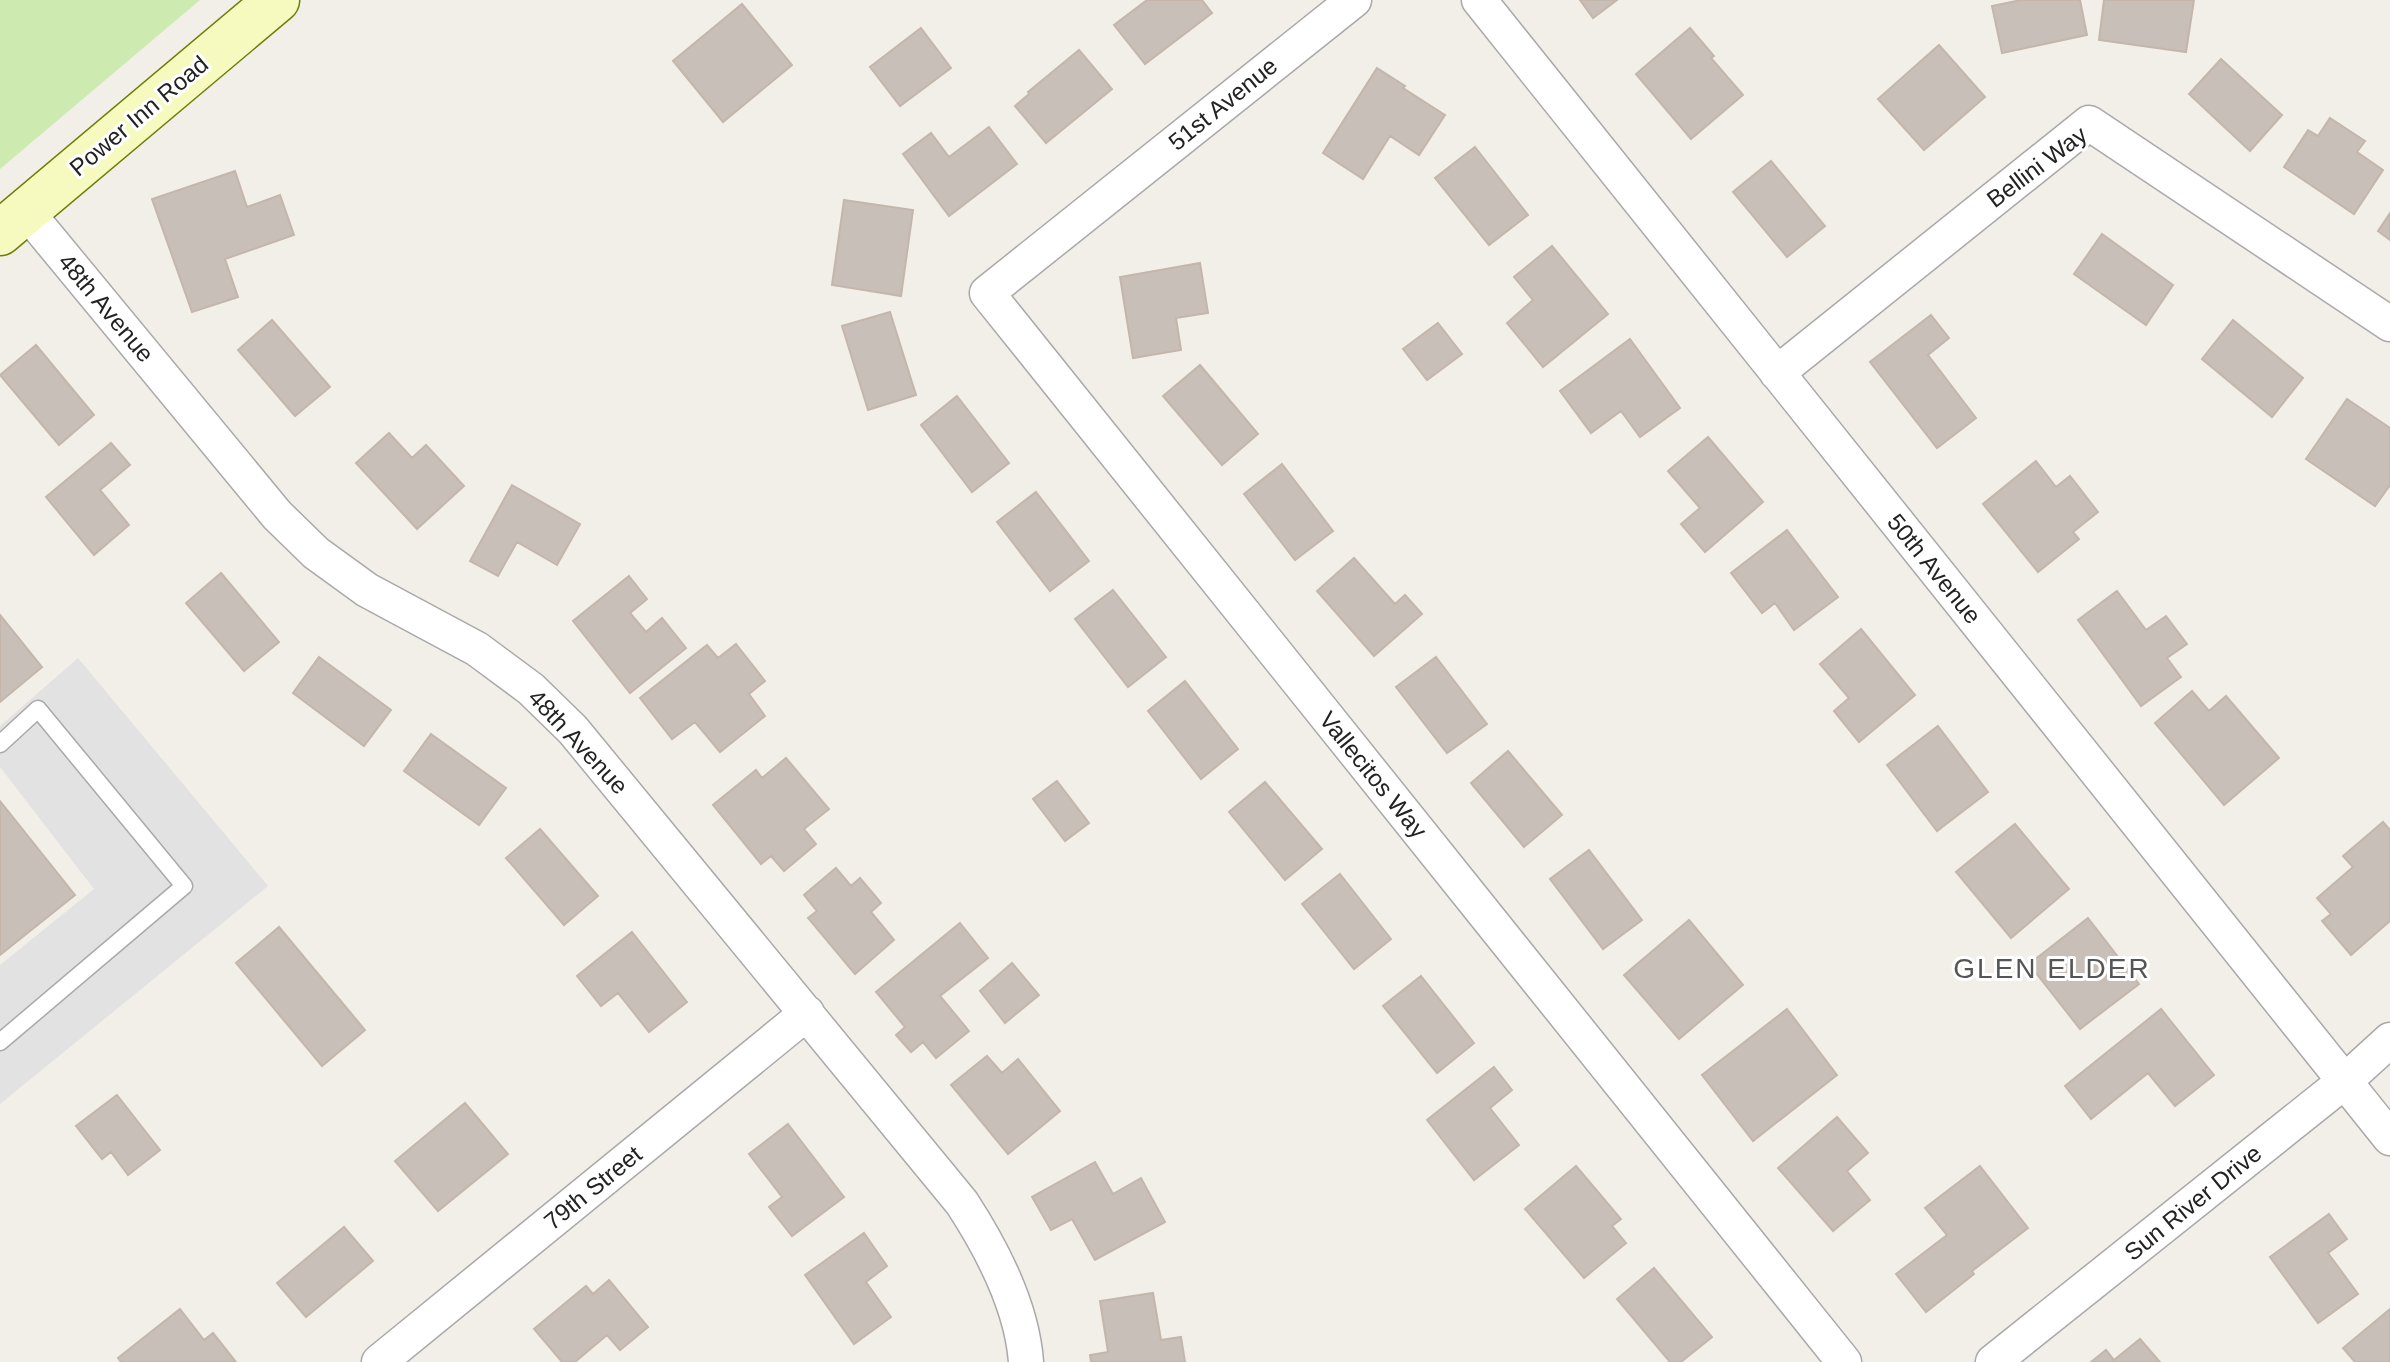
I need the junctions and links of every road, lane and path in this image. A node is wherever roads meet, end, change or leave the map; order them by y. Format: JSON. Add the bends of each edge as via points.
{"nodes":[{"id":1,"x":277,"y":0,"type":"edge"},
{"id":2,"x":1354,"y":0,"type":"edge"},
{"id":3,"x":1479,"y":0,"type":"edge"},
{"id":4,"x":1092,"y":208,"type":"joint"},
{"id":5,"x":13,"y":222,"type":"edge"},
{"id":6,"x":2390,"y":324,"type":"edge"},
{"id":7,"x":1777,"y":373,"type":"junction"},
{"id":8,"x":0,"y":744,"type":"edge"},
{"id":9,"x":807,"y":1013,"type":"junction"},
{"id":10,"x":2390,"y":1040,"type":"edge"},
{"id":11,"x":0,"y":1042,"type":"edge"},
{"id":12,"x":2345,"y":1081,"type":"junction"},
{"id":13,"x":2390,"y":1138,"type":"edge"},
{"id":14,"x":379,"y":1362,"type":"edge"},
{"id":15,"x":1026,"y":1362,"type":"edge"},
{"id":16,"x":1844,"y":1362,"type":"edge"},
{"id":17,"x":1993,"y":1362,"type":"edge"}],
"edges":[{"from":1,"to":5,"type":"main road","name":"Power Inn Road"},
{"from":2,"to":4,"type":"street","name":"51st Avenue"},
{"from":3,"to":7,"type":"street","name":"50th Avenue"},
{"from":4,"to":16,"type":"street","name":"Vallecitos Way","via":[[987,293]]},
{"from":5,"to":9,"type":"street","name":"48th Avenue","via":[[316,553],[367,590],[477,649],[531,689],[573,730]]},
{"from":6,"to":7,"type":"street","name":"Bellini Way","via":[[2089,123]]},
{"from":7,"to":12,"type":"street","name":"50th Avenue"},
{"from":8,"to":11,"type":"lane","via":[[38,709],[184,886]]},
{"from":9,"to":14,"type":"street","name":"79th Street"},
{"from":9,"to":15,"type":"street","name":"48th Avenue","via":[[962,1203],[988,1243],[1011,1296]]},
{"from":10,"to":12,"type":"street","name":"Sun River Drive"},
{"from":12,"to":13,"type":"street","name":"50th Avenue"},
{"from":12,"to":17,"type":"street","name":"Sun River Drive"}]}
